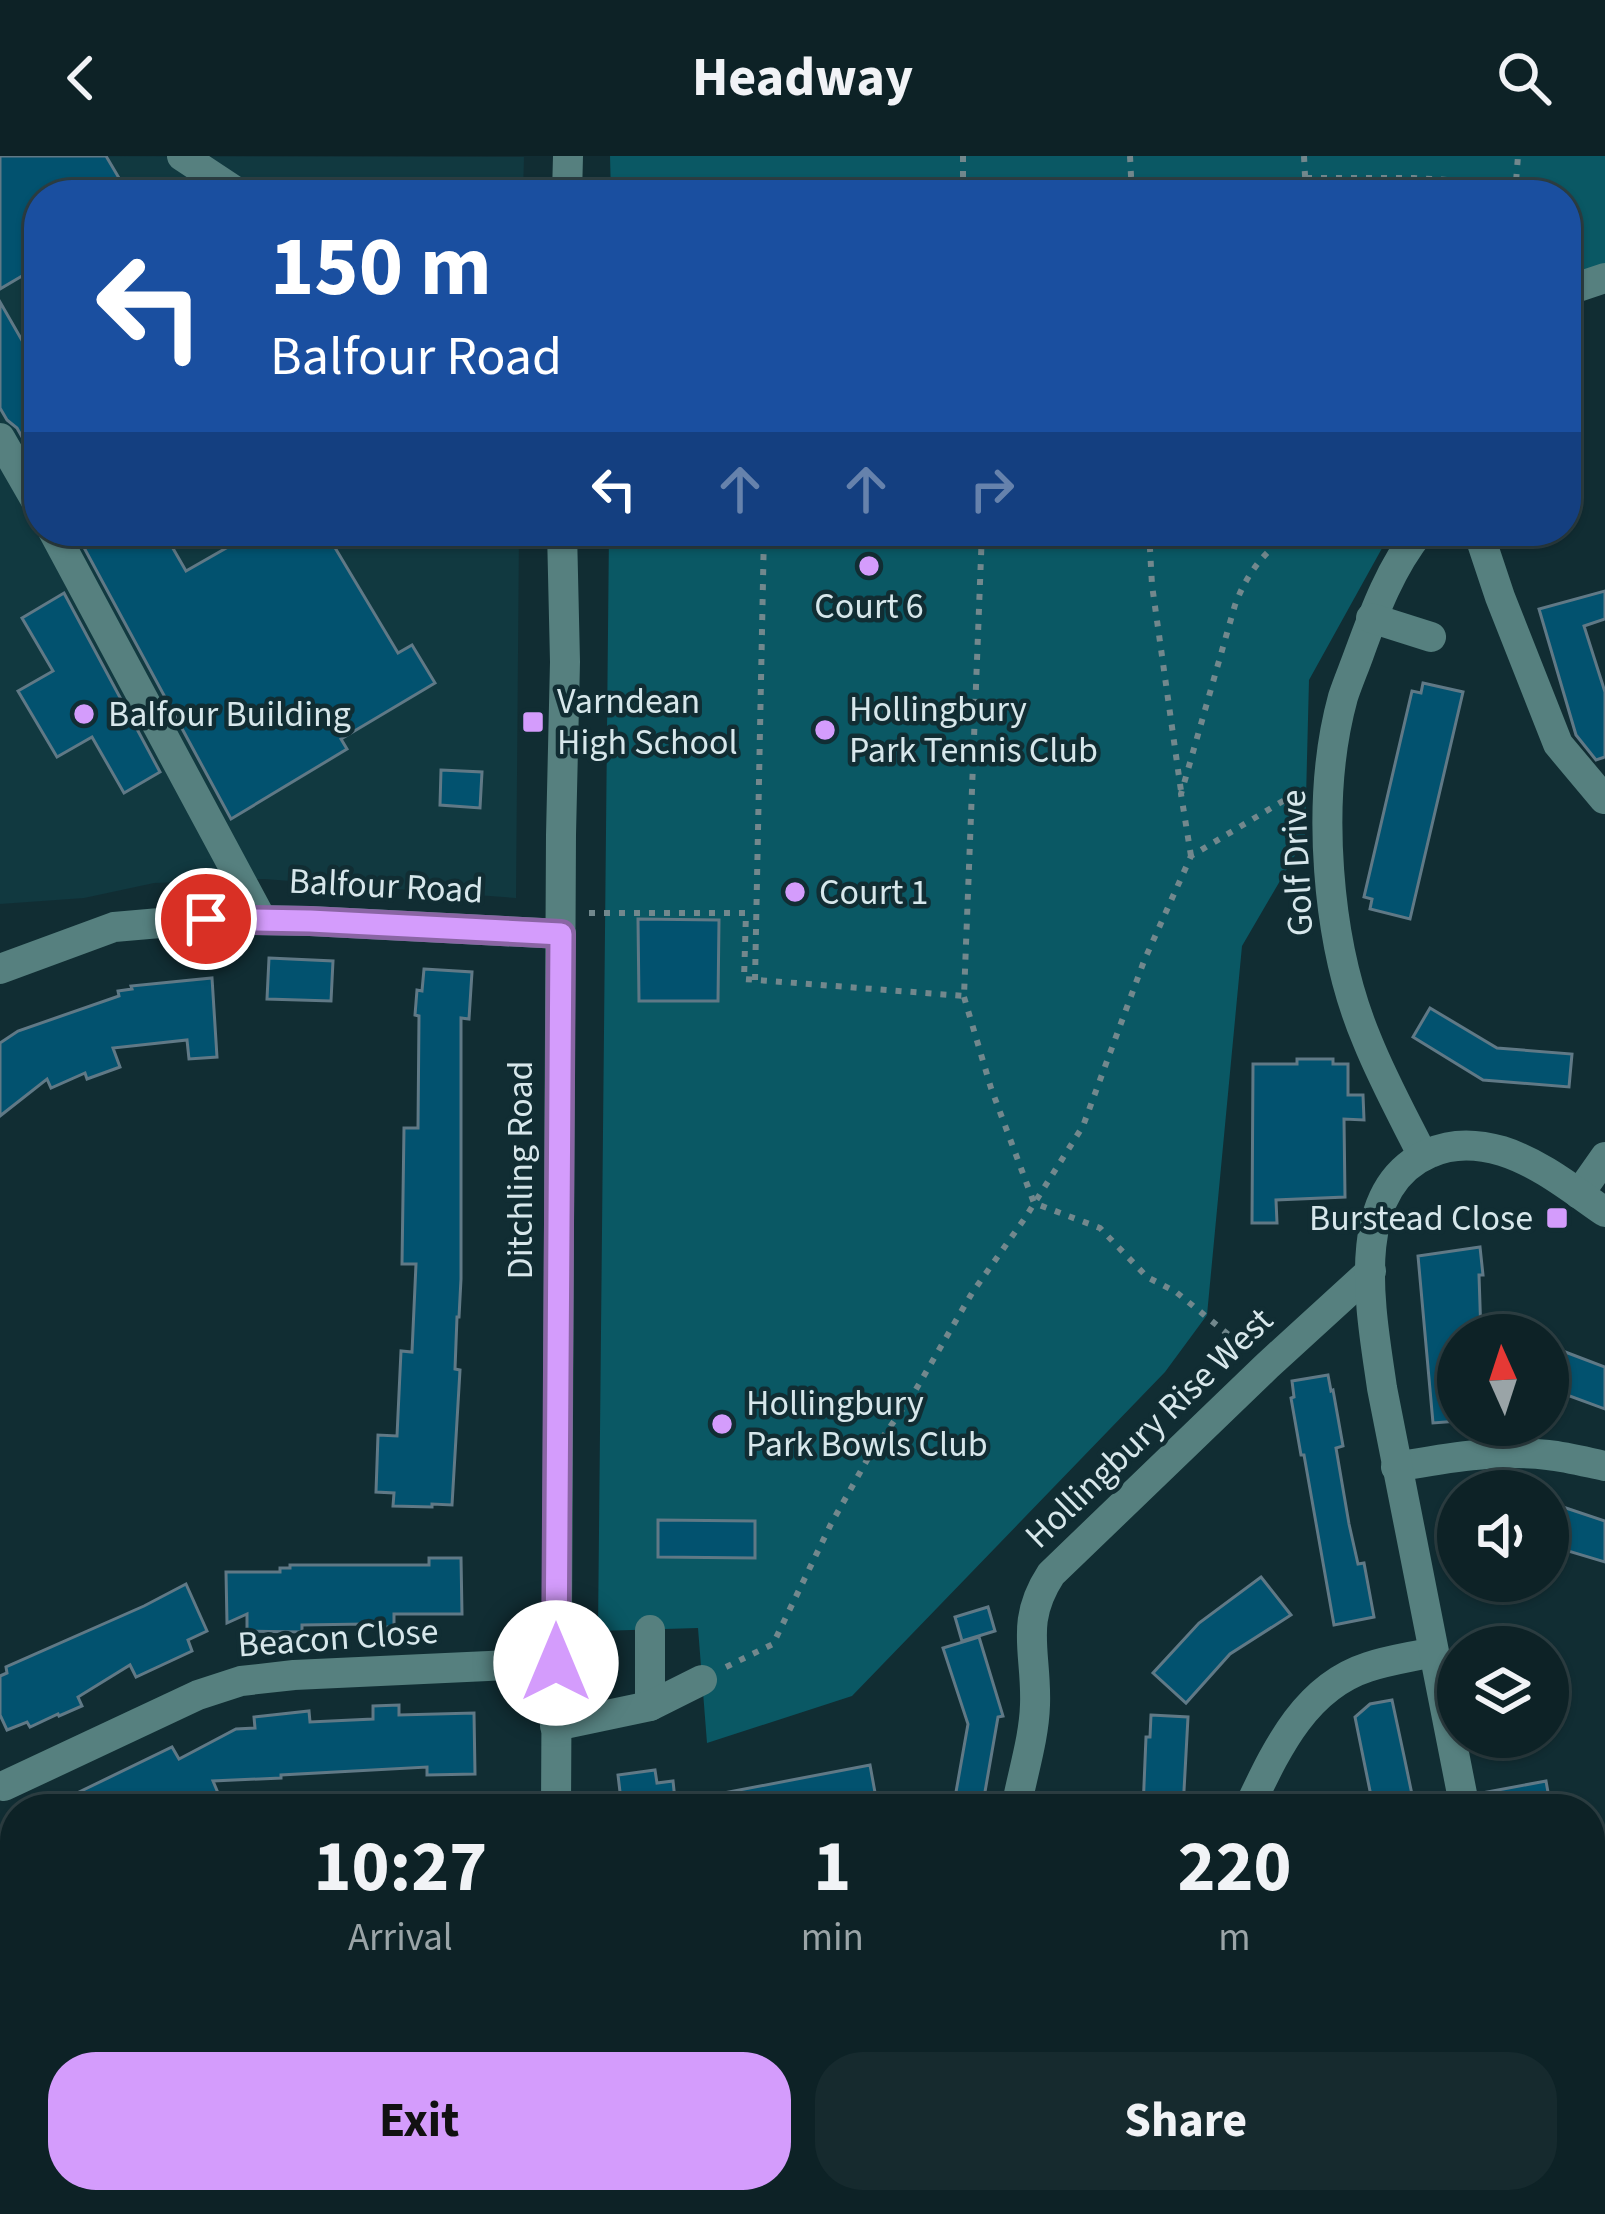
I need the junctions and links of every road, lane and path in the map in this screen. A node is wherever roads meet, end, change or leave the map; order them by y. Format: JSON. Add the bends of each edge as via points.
{"nodes":[{"id":1,"x":182,"y":156,"type":"edge"},
{"id":2,"x":1304,"y":156,"type":"edge"},
{"id":3,"x":1306,"y":178,"type":"joint"},
{"id":4,"x":218,"y":180,"type":"edge"},
{"id":5,"x":1448,"y":180,"type":"edge"},
{"id":6,"x":0,"y":438,"type":"edge"},
{"id":7,"x":24,"y":480,"type":"edge"},
{"id":8,"x":61,"y":546,"type":"edge"},
{"id":9,"x":562,"y":546,"type":"edge"},
{"id":10,"x":764,"y":546,"type":"edge"},
{"id":11,"x":981,"y":546,"type":"edge"},
{"id":12,"x":1150,"y":546,"type":"edge"},
{"id":13,"x":1276,"y":546,"type":"edge"},
{"id":14,"x":1410,"y":546,"type":"edge"},
{"id":15,"x":1483,"y":546,"type":"edge"},
{"id":16,"x":1371,"y":618,"type":"junction"},
{"id":17,"x":1430,"y":637,"type":"dead end"},
{"id":18,"x":1332,"y":773,"type":"junction"},
{"id":19,"x":1181,"y":794,"type":"junction"},
{"id":20,"x":1604,"y":799,"type":"edge"},
{"id":21,"x":1190,"y":856,"type":"junction"},
{"id":22,"x":262,"y":920,"type":"junction"},
{"id":23,"x":561,"y":924,"type":"junction"},
{"id":24,"x":0,"y":969,"type":"edge"},
{"id":25,"x":755,"y":980,"type":"junction"},
{"id":26,"x":964,"y":996,"type":"junction"},
{"id":27,"x":1423,"y":1156,"type":"junction"},
{"id":28,"x":1605,"y":1157,"type":"edge"},
{"id":29,"x":1034,"y":1203,"type":"junction"},
{"id":30,"x":1592,"y":1203,"type":"edge"},
{"id":31,"x":1371,"y":1270,"type":"junction"},
{"id":32,"x":1267,"y":1366,"type":"junction"},
{"id":33,"x":1605,"y":1466,"type":"edge"},
{"id":34,"x":1396,"y":1467,"type":"junction"},
{"id":35,"x":650,"y":1630,"type":"dead end"},
{"id":36,"x":1433,"y":1652,"type":"junction"},
{"id":37,"x":556,"y":1663,"type":"junction"},
{"id":38,"x":701,"y":1680,"type":"joint"},
{"id":39,"x":650,"y":1706,"type":"junction"},
{"id":40,"x":556,"y":1726,"type":"junction"},
{"id":41,"x":2,"y":1784,"type":"edge"},
{"id":42,"x":556,"y":1794,"type":"edge"},
{"id":43,"x":1019,"y":1794,"type":"edge"},
{"id":44,"x":1255,"y":1794,"type":"edge"},
{"id":45,"x":1462,"y":1794,"type":"edge"}],
"edges":[{"from":1,"to":4,"type":"street"},
{"from":2,"to":3,"type":"path"},
{"from":3,"to":5,"type":"path"},
{"from":6,"to":7,"type":"street"},
{"from":8,"to":22,"type":"street"},
{"from":9,"to":23,"type":"street","name":"Ditchling Road"},
{"from":10,"to":25,"type":"path"},
{"from":11,"to":26,"type":"path"},
{"from":12,"to":19,"type":"path"},
{"from":13,"to":19,"type":"path","via":[[1240,591]]},
{"from":14,"to":16,"type":"street","name":"Golf Drive"},
{"from":15,"to":20,"type":"street","via":[[1558,744]]},
{"from":16,"to":17,"type":"street"},
{"from":16,"to":18,"type":"street","name":"Golf Drive","via":[[1343,698]]},
{"from":18,"to":21,"type":"path"},
{"from":18,"to":27,"type":"street","name":"Golf Drive","via":[[1328,864],[1348,988]]},
{"from":19,"to":21,"type":"path"},
{"from":21,"to":29,"type":"path","via":[[1083,1126]]},
{"from":22,"to":23,"type":"street","name":"Balfour Road"},
{"from":22,"to":24,"type":"street","name":"Balfour Road","via":[[114,927]]},
{"from":23,"to":25,"type":"path","via":[[746,913],[744,979]]},
{"from":23,"to":37,"type":"street","name":"Ditchling Road"},
{"from":25,"to":26,"type":"path"},
{"from":26,"to":29,"type":"path"},
{"from":27,"to":30,"type":"street","via":[[1456,1146],[1498,1150]]},
{"from":27,"to":31,"type":"street","via":[[1400,1172],[1378,1209]]},
{"from":28,"to":30,"type":"street"},
{"from":29,"to":32,"type":"path","via":[[1100,1228],[1147,1277]]},
{"from":29,"to":38,"type":"path","via":[[867,1460],[773,1644]]},
{"from":31,"to":32,"type":"street","name":"Hollingbury Rise West"},
{"from":31,"to":34,"type":"street"},
{"from":32,"to":43,"type":"street","name":"Hollingbury Rise West","via":[[1040,1592],[1031,1636],[1035,1707]]},
{"from":33,"to":34,"type":"street","via":[[1474,1454]]},
{"from":34,"to":36,"type":"street"},
{"from":35,"to":39,"type":"street"},
{"from":36,"to":44,"type":"street","via":[[1364,1668],[1321,1695],[1299,1715]]},
{"from":36,"to":45,"type":"street"},
{"from":37,"to":40,"type":"street","name":"Ditchling Road"},
{"from":37,"to":41,"type":"street","name":"Beacon Close","via":[[241,1681]]},
{"from":38,"to":39,"type":"street"},
{"from":39,"to":40,"type":"street"},
{"from":40,"to":42,"type":"street","name":"Ditchling Road"}]}
